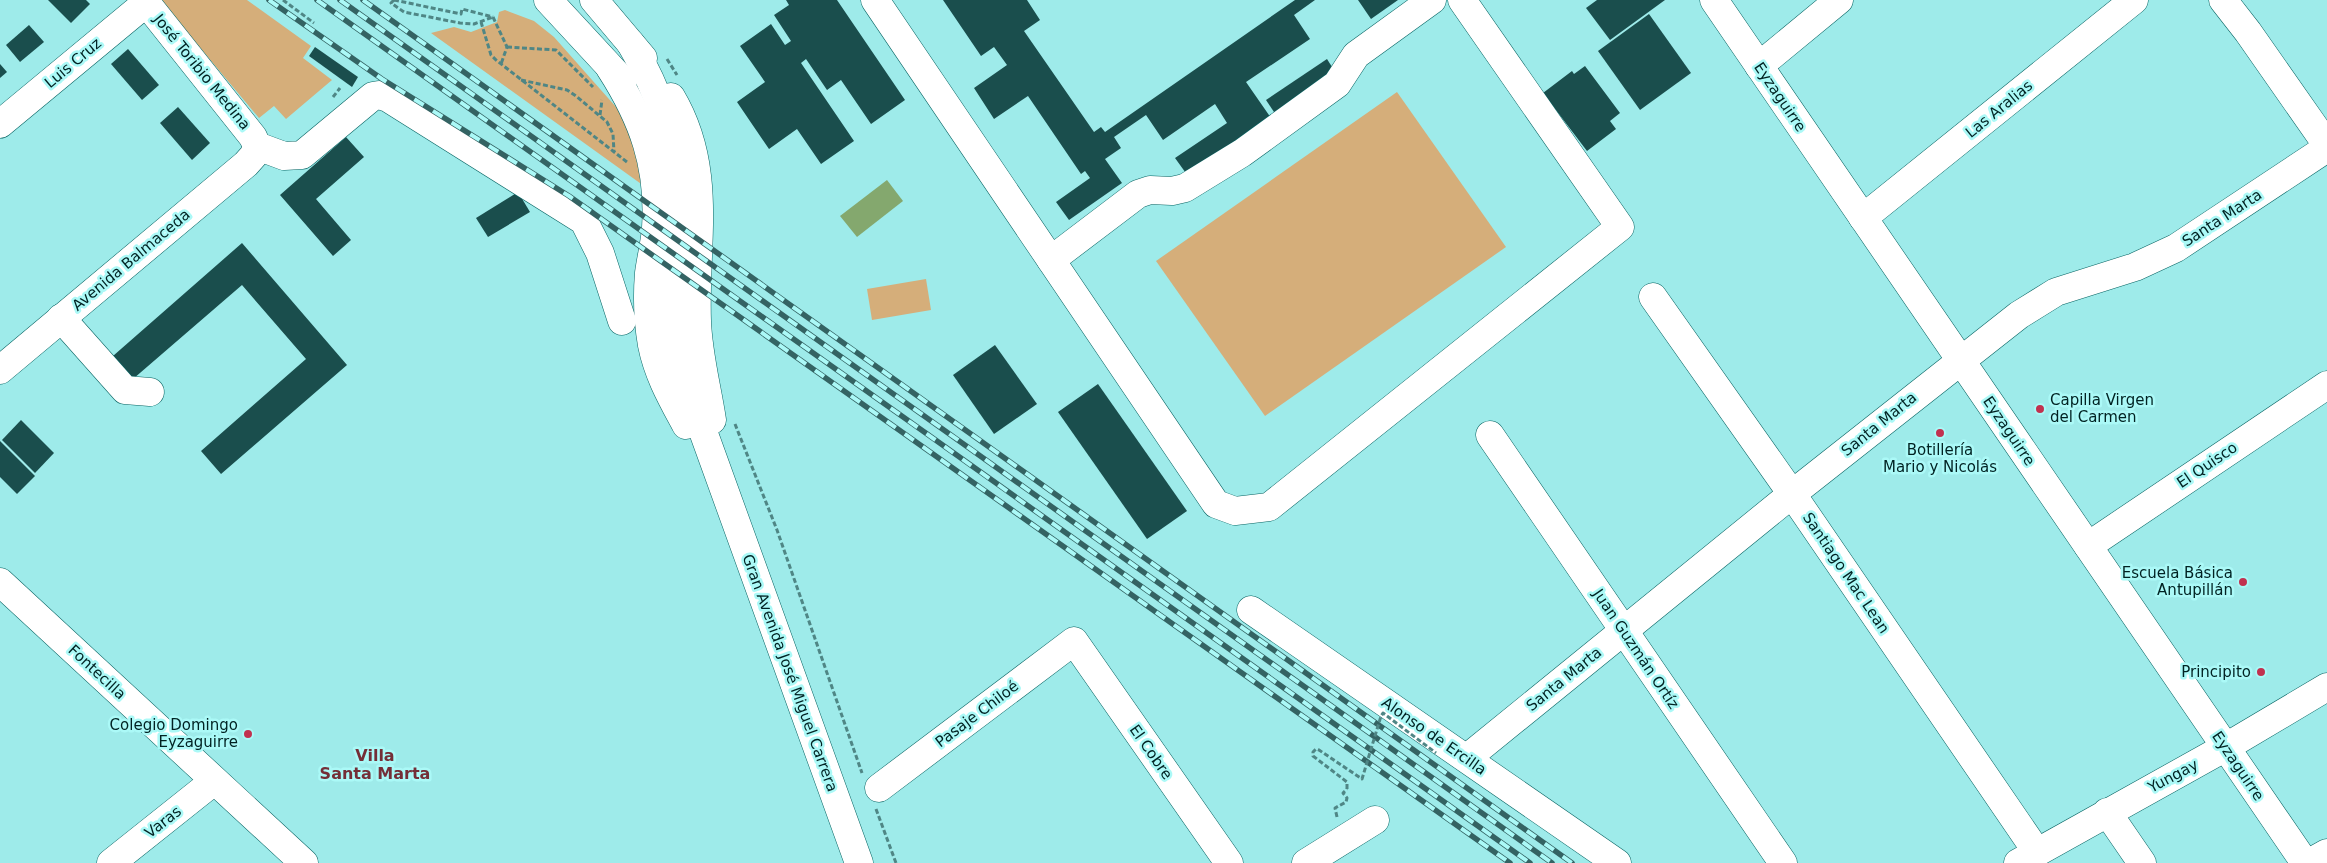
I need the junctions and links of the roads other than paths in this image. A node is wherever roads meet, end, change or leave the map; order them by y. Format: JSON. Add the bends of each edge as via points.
{"nodes":[{"id":1,"x":526,"y":0,"type":"edge"},
{"id":2,"x":594,"y":0,"type":"edge"},
{"id":3,"x":875,"y":0,"type":"edge"},
{"id":4,"x":1432,"y":0,"type":"edge"},
{"id":5,"x":1462,"y":0,"type":"edge"},
{"id":6,"x":1714,"y":0,"type":"edge"},
{"id":7,"x":1839,"y":0,"type":"edge"},
{"id":8,"x":2134,"y":0,"type":"edge"},
{"id":9,"x":2222,"y":0,"type":"edge"},
{"id":10,"x":145,"y":1,"type":"edge"},
{"id":11,"x":553,"y":6,"type":"edge"},
{"id":12,"x":632,"y":44,"type":"junction"},
{"id":13,"x":1759,"y":66,"type":"junction"},
{"id":14,"x":610,"y":68,"type":"junction"},
{"id":15,"x":0,"y":124,"type":"edge"},
{"id":16,"x":257,"y":146,"type":"junction"},
{"id":17,"x":2327,"y":147,"type":"edge"},
{"id":18,"x":672,"y":151,"type":"junction"},
{"id":19,"x":1863,"y":218,"type":"junction"},
{"id":20,"x":1051,"y":260,"type":"junction"},
{"id":21,"x":1653,"y":297,"type":"dead end"},
{"id":22,"x":61,"y":318,"type":"junction"},
{"id":23,"x":622,"y":321,"type":"dead end"},
{"id":24,"x":1960,"y":360,"type":"junction"},
{"id":25,"x":0,"y":370,"type":"edge"},
{"id":26,"x":2326,"y":386,"type":"edge"},
{"id":27,"x":150,"y":392,"type":"dead end"},
{"id":28,"x":1490,"y":435,"type":"dead end"},
{"id":29,"x":720,"y":483,"type":"junction"},
{"id":30,"x":1792,"y":494,"type":"junction"},
{"id":31,"x":2088,"y":546,"type":"junction"},
{"id":32,"x":0,"y":582,"type":"edge"},
{"id":33,"x":1251,"y":610,"type":"dead end"},
{"id":34,"x":1624,"y":631,"type":"junction"},
{"id":35,"x":1074,"y":641,"type":"joint"},
{"id":36,"x":2327,"y":688,"type":"edge"},
{"id":37,"x":2226,"y":747,"type":"junction"},
{"id":38,"x":1467,"y":758,"type":"junction"},
{"id":39,"x":214,"y":781,"type":"junction"},
{"id":40,"x":872,"y":788,"type":"road end"},
{"id":41,"x":2107,"y":812,"type":"junction"},
{"id":42,"x":1375,"y":820,"type":"dead end"},
{"id":43,"x":2327,"y":853,"type":"edge"},
{"id":44,"x":2027,"y":858,"type":"edge"},
{"id":45,"x":1325,"y":860,"type":"edge"},
{"id":46,"x":111,"y":863,"type":"edge"},
{"id":47,"x":304,"y":863,"type":"edge"},
{"id":48,"x":859,"y":863,"type":"edge"},
{"id":49,"x":1229,"y":863,"type":"edge"},
{"id":50,"x":1617,"y":863,"type":"edge"},
{"id":51,"x":1783,"y":863,"type":"edge"},
{"id":52,"x":2142,"y":863,"type":"edge"},
{"id":53,"x":2305,"y":863,"type":"edge"},
{"id":54,"x":2309,"y":863,"type":"edge"}],
"edges":[{"from":1,"to":11,"type":"street"},
{"from":2,"to":12,"type":"street","name":"Gran Avenida José Miguel Carrera"},
{"from":3,"to":20,"type":"street"},
{"from":4,"to":20,"type":"street","via":[[1361,51],[1337,84],[1242,153],[1185,188],[1138,194]]},
{"from":5,"to":20,"type":"street","via":[[1620,227],[1269,507],[1235,511],[1216,504]]},
{"from":6,"to":13,"type":"street","name":"Eyzaguirre"},
{"from":7,"to":13,"type":"street"},
{"from":8,"to":19,"type":"street","name":"Las Aralias"},
{"from":9,"to":17,"type":"street","via":[[2248,32]]},
{"from":10,"to":15,"type":"street","name":"Luis Cruz"},
{"from":10,"to":16,"type":"street","name":"José Toribio Medina","via":[[248,130]]},
{"from":11,"to":14,"type":"street","name":"Gran Avenida José Miguel Carrera"},
{"from":12,"to":18,"type":"street","name":"Gran Avenida José Miguel Carrera","via":[[656,89]]},
{"from":12,"to":29,"type":"street","name":"Gran Avenida José Miguel Carrera","via":[[680,112],[694,151],[700,211],[697,322]]},
{"from":13,"to":19,"type":"street","name":"Eyzaguirre"},
{"from":14,"to":18,"type":"street","name":"Gran Avenida José Miguel Carrera","via":[[636,95]]},
{"from":14,"to":29,"type":"street","name":"Gran Avenida José Miguel Carrera","via":[[639,118],[655,175],[656,230],[648,296],[657,365],[669,395]]},
{"from":16,"to":22,"type":"street","name":"Avenida Balmaceda","via":[[246,164]]},
{"from":16,"to":23,"type":"street","via":[[284,156],[302,155],[373,96],[388,98],[584,221],[600,253]]},
{"from":17,"to":24,"type":"street","name":"Santa Marta","via":[[2176,248],[2135,267],[2070,287],[2037,302]]},
{"from":18,"to":29,"type":"street","name":"Gran Avenida José Miguel Carrera","via":[[676,207],[672,296],[677,354]]},
{"from":19,"to":24,"type":"street","name":"Eyzaguirre"},
{"from":21,"to":30,"type":"street","name":"Santiago Mac Lean"},
{"from":22,"to":25,"type":"street","name":"Avenida Balmaceda"},
{"from":22,"to":27,"type":"street","via":[[125,390]]},
{"from":24,"to":30,"type":"street","name":"Santa Marta"},
{"from":24,"to":31,"type":"street","name":"Eyzaguirre"},
{"from":26,"to":31,"type":"street","name":"El Quisco"},
{"from":28,"to":34,"type":"street","name":"Juan Guzmán Ortíz"},
{"from":29,"to":48,"type":"street","name":"Gran Avenida José Miguel Carrera"},
{"from":30,"to":34,"type":"street","name":"Santa Marta"},
{"from":30,"to":44,"type":"street","name":"Santiago Mac Lean"},
{"from":31,"to":37,"type":"street","name":"Eyzaguirre"},
{"from":32,"to":39,"type":"street","name":"Fontecilla"},
{"from":33,"to":38,"type":"street","name":"Alonso de Ercilla"},
{"from":34,"to":38,"type":"street","name":"Santa Marta"},
{"from":34,"to":51,"type":"street","name":"Juan Guzmán Ortíz"},
{"from":35,"to":40,"type":"street","name":"Pasaje Chiloé"},
{"from":35,"to":49,"type":"street","name":"El Cobre"},
{"from":36,"to":37,"type":"street","name":"Yungay"},
{"from":37,"to":41,"type":"street","name":"Yungay"},
{"from":37,"to":53,"type":"street","name":"Eyzaguirre"},
{"from":38,"to":50,"type":"street","name":"Alonso de Ercilla"},
{"from":39,"to":46,"type":"street","name":"Varas"},
{"from":39,"to":47,"type":"street","name":"Fontecilla"},
{"from":41,"to":44,"type":"street","name":"Yungay"},
{"from":41,"to":52,"type":"street"},
{"from":42,"to":45,"type":"street"},
{"from":43,"to":54,"type":"street"}]}
